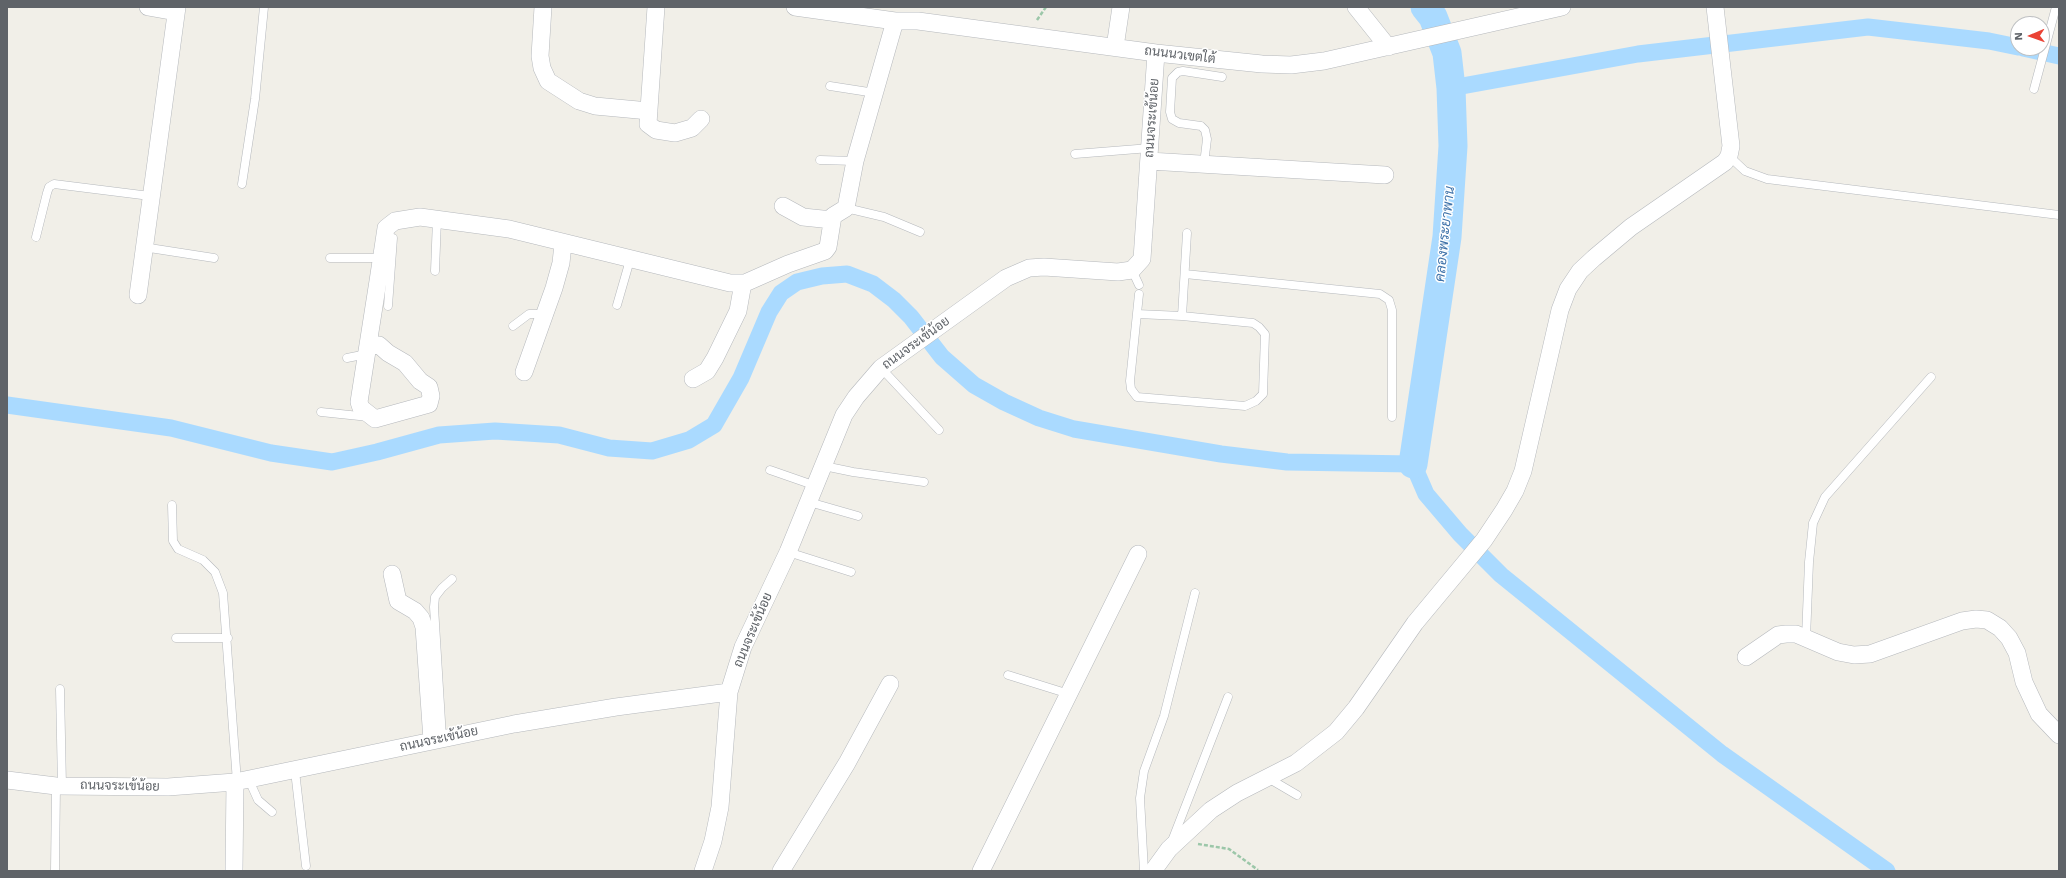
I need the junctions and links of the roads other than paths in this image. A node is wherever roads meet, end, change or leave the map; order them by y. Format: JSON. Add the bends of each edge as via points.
{"nodes":[{"id":1,"x":148,"y":7,"type":"edge"},
{"id":2,"x":264,"y":7,"type":"edge"},
{"id":3,"x":543,"y":7,"type":"edge"},
{"id":4,"x":656,"y":7,"type":"edge"},
{"id":5,"x":795,"y":7,"type":"edge"},
{"id":6,"x":1121,"y":7,"type":"edge"},
{"id":7,"x":1356,"y":7,"type":"edge"},
{"id":8,"x":1562,"y":7,"type":"edge"},
{"id":9,"x":1715,"y":7,"type":"edge"},
{"id":10,"x":176,"y":9,"type":"edge"},
{"id":11,"x":2055,"y":11,"type":"edge"},
{"id":12,"x":919,"y":14,"type":"edge"},
{"id":13,"x":896,"y":21,"type":"junction"},
{"id":14,"x":1395,"y":46,"type":"junction"},
{"id":15,"x":1115,"y":47,"type":"junction"},
{"id":16,"x":1156,"y":53,"type":"junction"},
{"id":17,"x":1222,"y":77,"type":"dead end"},
{"id":18,"x":830,"y":86,"type":"dead end"},
{"id":19,"x":2034,"y":89,"type":"dead end"},
{"id":20,"x":875,"y":93,"type":"junction"},
{"id":21,"x":649,"y":111,"type":"junction"},
{"id":22,"x":701,"y":119,"type":"dead end"},
{"id":23,"x":1075,"y":154,"type":"dead end"},
{"id":24,"x":1150,"y":154,"type":"junction"},
{"id":25,"x":1729,"y":156,"type":"junction"},
{"id":26,"x":820,"y":160,"type":"dead end"},
{"id":27,"x":854,"y":162,"type":"junction"},
{"id":28,"x":1204,"y":164,"type":"junction"},
{"id":29,"x":1385,"y":175,"type":"dead end"},
{"id":30,"x":242,"y":184,"type":"dead end"},
{"id":31,"x":150,"y":196,"type":"junction"},
{"id":32,"x":783,"y":206,"type":"dead end"},
{"id":33,"x":846,"y":208,"type":"junction"},
{"id":34,"x":2059,"y":215,"type":"edge"},
{"id":35,"x":437,"y":218,"type":"junction"},
{"id":36,"x":400,"y":220,"type":"junction"},
{"id":37,"x":832,"y":220,"type":"junction"},
{"id":38,"x":920,"y":232,"type":"dead end"},
{"id":39,"x":1187,"y":233,"type":"dead end"},
{"id":40,"x":36,"y":237,"type":"dead end"},
{"id":41,"x":563,"y":244,"type":"junction"},
{"id":42,"x":143,"y":247,"type":"junction"},
{"id":43,"x":214,"y":258,"type":"dead end"},
{"id":44,"x":330,"y":258,"type":"dead end"},
{"id":45,"x":382,"y":258,"type":"junction"},
{"id":46,"x":630,"y":260,"type":"junction"},
{"id":47,"x":435,"y":271,"type":"dead end"},
{"id":48,"x":1185,"y":274,"type":"junction"},
{"id":49,"x":743,"y":283,"type":"junction"},
{"id":50,"x":1139,"y":294,"type":"dead end"},
{"id":51,"x":138,"y":295,"type":"dead end"},
{"id":52,"x":617,"y":304,"type":"dead end"},
{"id":53,"x":388,"y":306,"type":"dead end"},
{"id":54,"x":544,"y":314,"type":"junction"},
{"id":55,"x":1137,"y":314,"type":"junction"},
{"id":56,"x":1182,"y":316,"type":"junction"},
{"id":57,"x":513,"y":326,"type":"dead end"},
{"id":58,"x":367,"y":350,"type":"junction"},
{"id":59,"x":347,"y":358,"type":"dead end"},
{"id":60,"x":881,"y":368,"type":"junction"},
{"id":61,"x":524,"y":372,"type":"dead end"},
{"id":62,"x":1931,"y":377,"type":"dead end"},
{"id":63,"x":693,"y":379,"type":"dead end"},
{"id":64,"x":321,"y":412,"type":"dead end"},
{"id":65,"x":370,"y":416,"type":"junction"},
{"id":66,"x":1392,"y":417,"type":"dead end"},
{"id":67,"x":939,"y":430,"type":"dead end"},
{"id":68,"x":824,"y":466,"type":"junction"},
{"id":69,"x":770,"y":470,"type":"dead end"},
{"id":70,"x":924,"y":482,"type":"dead end"},
{"id":71,"x":816,"y":486,"type":"junction"},
{"id":72,"x":809,"y":502,"type":"junction"},
{"id":73,"x":172,"y":505,"type":"dead end"},
{"id":74,"x":858,"y":516,"type":"dead end"},
{"id":75,"x":788,"y":552,"type":"junction"},
{"id":76,"x":1138,"y":554,"type":"dead end"},
{"id":77,"x":851,"y":572,"type":"dead end"},
{"id":78,"x":392,"y":574,"type":"dead end"},
{"id":79,"x":452,"y":579,"type":"dead end"},
{"id":80,"x":1195,"y":593,"type":"dead end"},
{"id":81,"x":176,"y":638,"type":"dead end"},
{"id":82,"x":228,"y":638,"type":"junction"},
{"id":83,"x":1806,"y":638,"type":"junction"},
{"id":84,"x":1746,"y":657,"type":"dead end"},
{"id":85,"x":1008,"y":675,"type":"dead end"},
{"id":86,"x":890,"y":684,"type":"dead end"},
{"id":87,"x":60,"y":689,"type":"dead end"},
{"id":88,"x":729,"y":692,"type":"junction"},
{"id":89,"x":1069,"y":694,"type":"junction"},
{"id":90,"x":1228,"y":697,"type":"dead end"},
{"id":91,"x":2059,"y":735,"type":"edge"},
{"id":92,"x":437,"y":739,"type":"junction"},
{"id":93,"x":295,"y":771,"type":"junction"},
{"id":94,"x":1267,"y":778,"type":"junction"},
{"id":95,"x":7,"y":780,"type":"edge"},
{"id":96,"x":240,"y":781,"type":"junction"},
{"id":97,"x":59,"y":786,"type":"junction"},
{"id":98,"x":1297,"y":795,"type":"dead end"},
{"id":99,"x":272,"y":812,"type":"dead end"},
{"id":100,"x":1173,"y":845,"type":"junction"},
{"id":101,"x":306,"y":866,"type":"dead end"},
{"id":102,"x":55,"y":871,"type":"edge"},
{"id":103,"x":234,"y":871,"type":"edge"},
{"id":104,"x":703,"y":871,"type":"edge"},
{"id":105,"x":781,"y":871,"type":"edge"},
{"id":106,"x":981,"y":871,"type":"edge"},
{"id":107,"x":1144,"y":871,"type":"edge"},
{"id":108,"x":1154,"y":871,"type":"edge"}],
"edges":[{"from":1,"to":10,"type":"street"},
{"from":2,"to":30,"type":"lane","via":[[255,99]]},
{"from":3,"to":21,"type":"street","via":[[540,56],[548,81],[580,101],[595,106]]},
{"from":4,"to":21,"type":"street"},
{"from":5,"to":13,"type":"street","name":"ถนนนวเขตใต้"},
{"from":6,"to":15,"type":"street"},
{"from":7,"to":14,"type":"street"},
{"from":8,"to":14,"type":"street","name":"ถนนนวเขตใต้"},
{"from":9,"to":25,"type":"street","via":[[1725,81],[1731,146]]},
{"from":10,"to":31,"type":"street"},
{"from":11,"to":19,"type":"lane"},
{"from":12,"to":13,"type":"street","name":"ถนนนวเขตใต้"},
{"from":12,"to":15,"type":"street","name":"ถนนนวเขตใต้"},
{"from":13,"to":20,"type":"street"},
{"from":14,"to":16,"type":"street","name":"ถนนนวเขตใต้","via":[[1291,65]]},
{"from":15,"to":16,"type":"street","name":"ถนนนวเขตใต้"},
{"from":16,"to":24,"type":"street","name":"ถนนจระเข้น้อย"},
{"from":17,"to":28,"type":"lane","via":[[1184,71],[1178,72],[1172,78],[1172,119],[1179,123],[1201,126],[1205,130],[1207,139]]},
{"from":18,"to":20,"type":"lane"},
{"from":20,"to":27,"type":"street"},
{"from":21,"to":22,"type":"street","via":[[648,124],[656,130],[682,132],[692,128]]},
{"from":23,"to":24,"type":"lane"},
{"from":24,"to":28,"type":"street"},
{"from":24,"to":60,"type":"street","name":"ถนนจระเข้น้อย","via":[[1142,259],[1136,277],[1118,272],[1030,268],[1006,278]]},
{"from":25,"to":34,"type":"lane","via":[[1745,171],[1767,179]]},
{"from":25,"to":94,"type":"street","via":[[1725,162],[1631,227],[1580,271],[1560,310],[1523,471],[1515,491],[1484,540],[1415,623],[1356,708],[1336,732],[1296,763]]},
{"from":26,"to":27,"type":"lane"},
{"from":27,"to":33,"type":"street"},
{"from":28,"to":29,"type":"street"},
{"from":31,"to":40,"type":"lane","via":[[54,184],[49,187]]},
{"from":31,"to":42,"type":"street"},
{"from":32,"to":37,"type":"street","via":[[803,217]]},
{"from":33,"to":37,"type":"street","via":[[833,216]]},
{"from":33,"to":38,"type":"lane","via":[[884,217]]},
{"from":35,"to":36,"type":"street"},
{"from":35,"to":41,"type":"street","via":[[509,229]]},
{"from":35,"to":47,"type":"lane"},
{"from":36,"to":45,"type":"street","via":[[386,228]]},
{"from":36,"to":53,"type":"lane","via":[[393,239]]},
{"from":37,"to":49,"type":"street","via":[[828,247],[825,250]]},
{"from":39,"to":48,"type":"lane"},
{"from":41,"to":46,"type":"street"},
{"from":41,"to":54,"type":"street","via":[[561,264]]},
{"from":42,"to":43,"type":"lane"},
{"from":42,"to":51,"type":"street"},
{"from":44,"to":45,"type":"lane"},
{"from":45,"to":58,"type":"street"},
{"from":46,"to":49,"type":"street","via":[[717,281]]},
{"from":46,"to":52,"type":"lane"},
{"from":48,"to":56,"type":"lane"},
{"from":48,"to":66,"type":"lane","via":[[1380,294],[1389,300],[1392,310]]},
{"from":49,"to":63,"type":"street","via":[[738,311],[715,358],[707,371]]},
{"from":50,"to":55,"type":"lane"},
{"from":54,"to":57,"type":"lane","via":[[529,314]]},
{"from":54,"to":61,"type":"street"},
{"from":55,"to":56,"type":"lane"},
{"from":55,"to":56,"type":"lane","via":[[1130,382],[1136,397],[1245,406],[1256,401],[1263,394],[1265,372],[1265,334],[1259,327],[1253,323]]},
{"from":58,"to":59,"type":"lane"},
{"from":58,"to":65,"type":"street","via":[[359,402],[361,408]]},
{"from":58,"to":65,"type":"street","via":[[379,345],[405,362],[420,381],[429,387],[431,396],[429,404],[423,407],[375,419]]},
{"from":60,"to":67,"type":"lane"},
{"from":60,"to":68,"type":"street","name":"ถนนจระเข้น้อย","via":[[844,415]]},
{"from":62,"to":83,"type":"lane","via":[[1824,497],[1813,523]]},
{"from":64,"to":65,"type":"lane"},
{"from":68,"to":70,"type":"lane"},
{"from":68,"to":71,"type":"street","name":"ถนนจระเข้น้อย"},
{"from":69,"to":71,"type":"lane"},
{"from":71,"to":72,"type":"street","name":"ถนนจระเข้น้อย"},
{"from":72,"to":74,"type":"lane"},
{"from":72,"to":75,"type":"street","name":"ถนนจระเข้น้อย"},
{"from":73,"to":82,"type":"lane","via":[[173,541],[178,549],[203,560],[215,572],[223,593]]},
{"from":75,"to":77,"type":"lane"},
{"from":75,"to":88,"type":"street","name":"ถนนจระเข้น้อย","via":[[743,648]]},
{"from":76,"to":89,"type":"street"},
{"from":78,"to":92,"type":"street","via":[[398,601],[415,611],[424,627]]},
{"from":79,"to":92,"type":"lane","via":[[435,598],[434,607]]},
{"from":80,"to":107,"type":"lane","via":[[1164,716],[1144,771],[1140,798]]},
{"from":81,"to":82,"type":"lane"},
{"from":82,"to":96,"type":"lane"},
{"from":83,"to":84,"type":"street","via":[[1796,634],[1778,635]]},
{"from":83,"to":91,"type":"street","via":[[1838,652],[1870,654],[1962,621],[1987,620],[2000,628],[2009,638],[2017,653],[2024,682],[2039,714]]},
{"from":85,"to":89,"type":"lane"},
{"from":86,"to":105,"type":"street","via":[[847,763]]},
{"from":87,"to":97,"type":"lane"},
{"from":88,"to":92,"type":"street","name":"ถนนจระเข้น้อย","via":[[609,708]]},
{"from":88,"to":104,"type":"street","via":[[720,807]]},
{"from":89,"to":106,"type":"street"},
{"from":90,"to":100,"type":"lane"},
{"from":92,"to":93,"type":"street","name":"ถนนจระเข้น้อย"},
{"from":93,"to":96,"type":"street","name":"ถนนจระเข้น้อย"},
{"from":93,"to":101,"type":"lane"},
{"from":94,"to":98,"type":"lane"},
{"from":94,"to":100,"type":"street","via":[[1211,810]]},
{"from":95,"to":97,"type":"street","name":"ถนนจระเข้น้อย"},
{"from":96,"to":97,"type":"street","name":"ถนนจระเข้น้อย","via":[[168,787]]},
{"from":96,"to":99,"type":"lane"},
{"from":96,"to":103,"type":"street"},
{"from":97,"to":102,"type":"lane"},
{"from":100,"to":108,"type":"street"}]}
